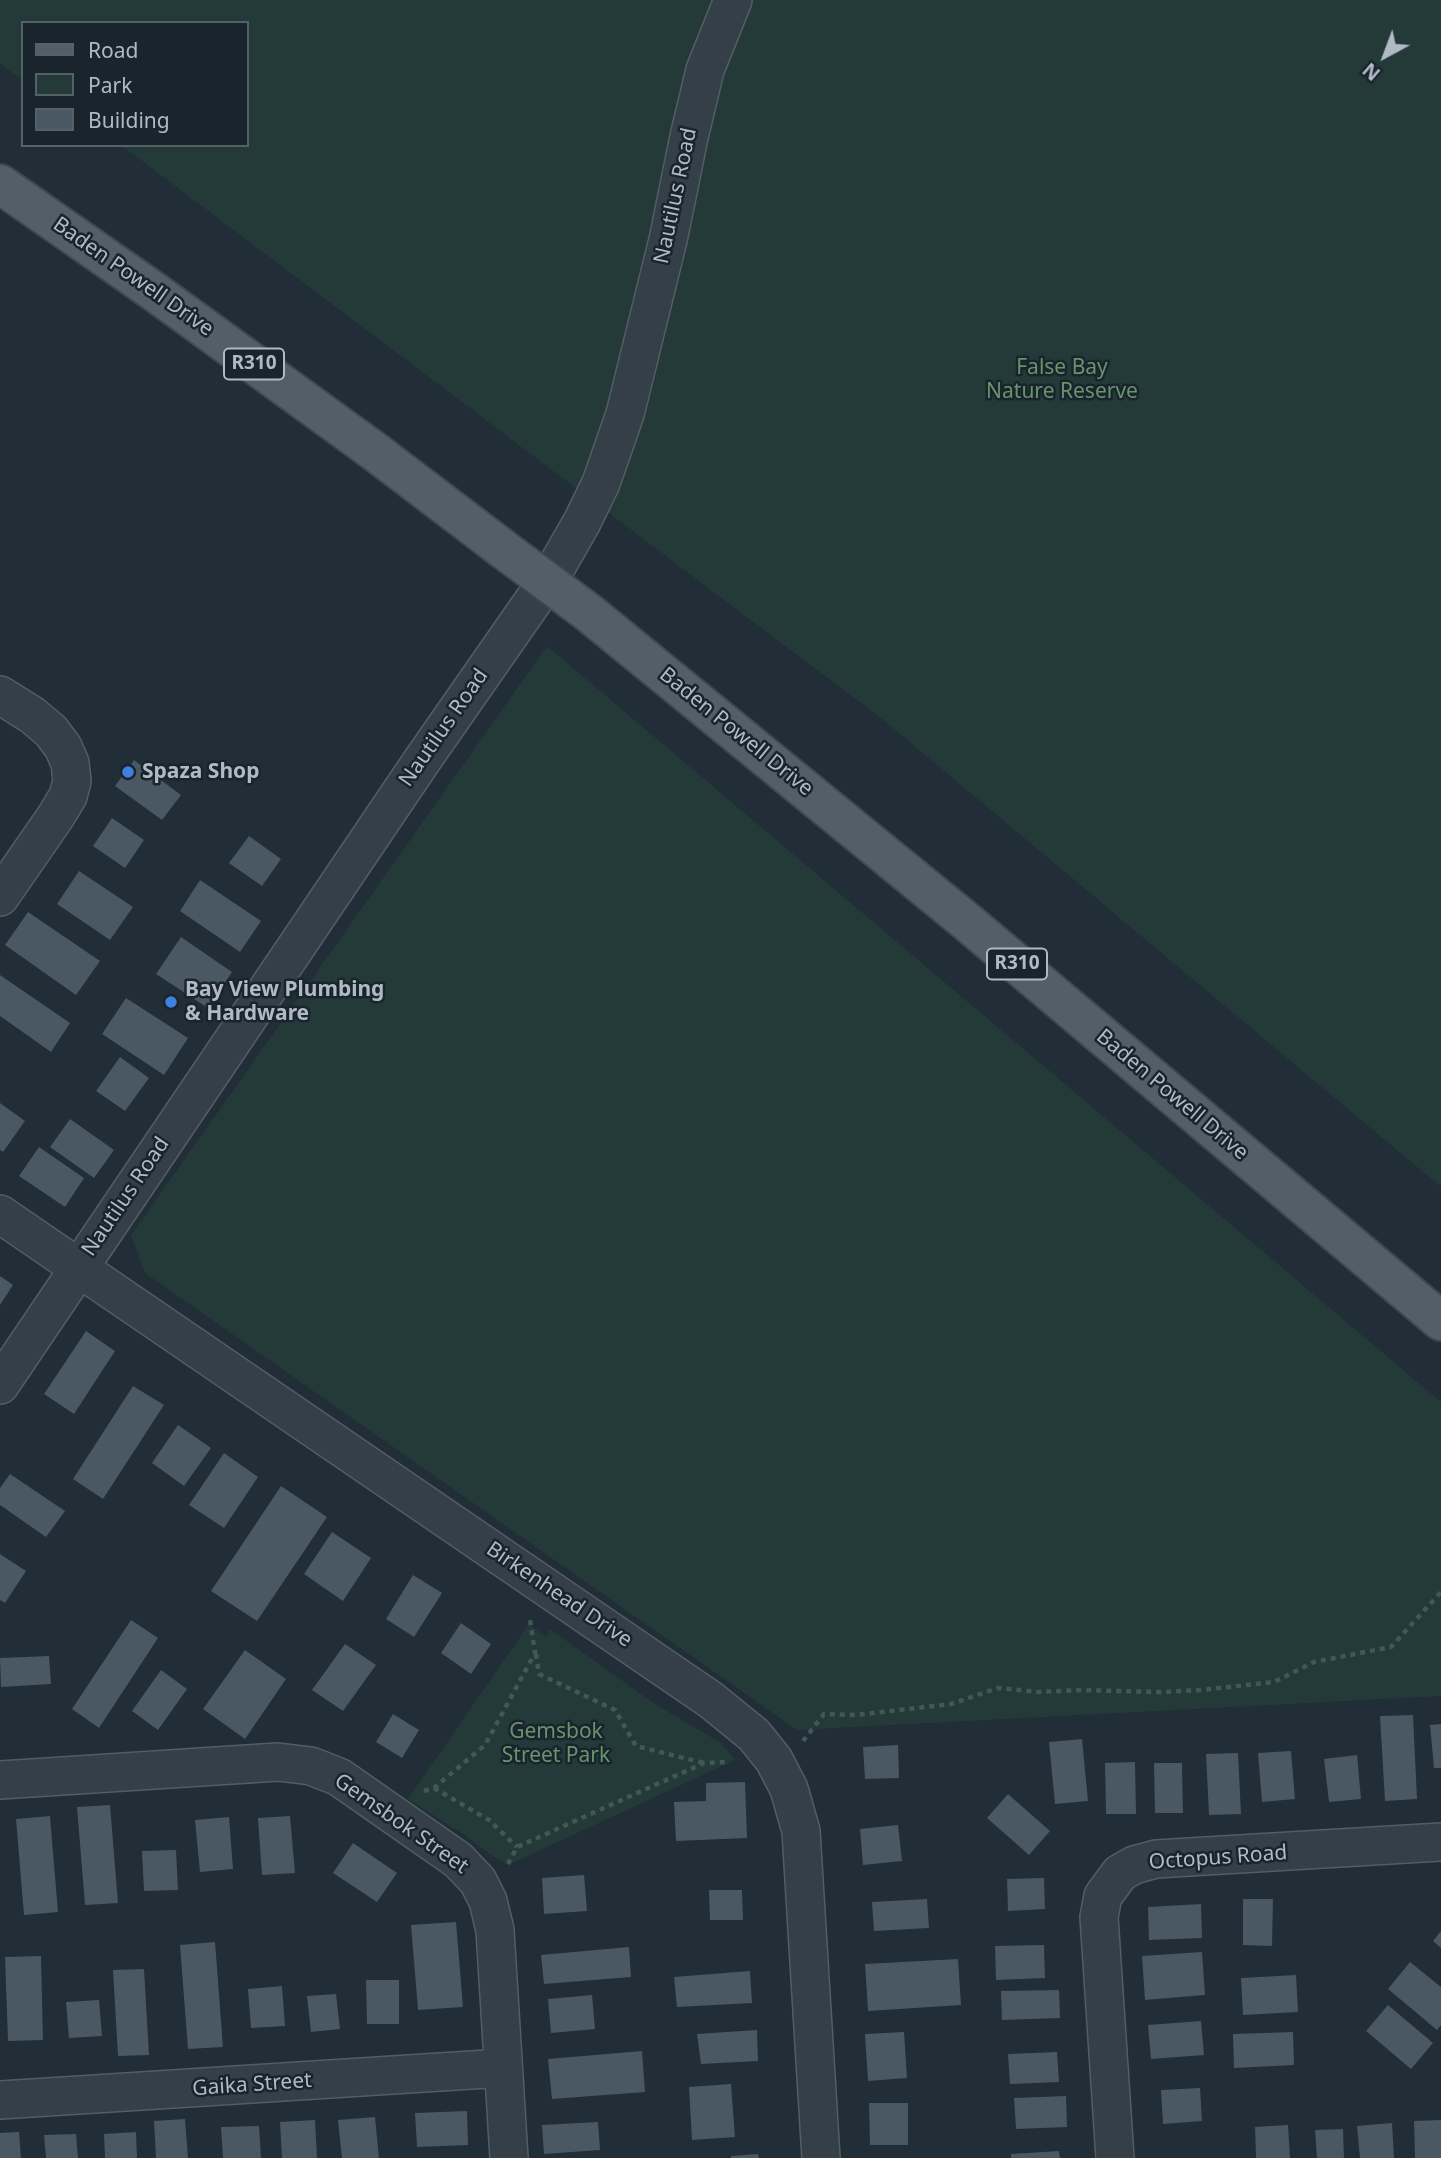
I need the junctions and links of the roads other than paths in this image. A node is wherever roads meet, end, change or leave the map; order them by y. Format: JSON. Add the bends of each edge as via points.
{"nodes":[{"id":1,"x":733,"y":0,"type":"edge"},
{"id":2,"x":0,"y":184,"type":"edge"},
{"id":3,"x":0,"y":695,"type":"edge"},
{"id":4,"x":0,"y":897,"type":"edge"},
{"id":5,"x":0,"y":1214,"type":"edge"},
{"id":6,"x":79,"y":1266,"type":"junction"},
{"id":7,"x":1441,"y":1321,"type":"edge"},
{"id":8,"x":0,"y":1385,"type":"edge"},
{"id":9,"x":0,"y":1780,"type":"edge"},
{"id":10,"x":1441,"y":1842,"type":"edge"},
{"id":11,"x":503,"y":2068,"type":"junction"},
{"id":12,"x":0,"y":2100,"type":"edge"},
{"id":13,"x":509,"y":2158,"type":"edge"},
{"id":14,"x":821,"y":2158,"type":"edge"},
{"id":15,"x":1115,"y":2158,"type":"edge"}],
"edges":[{"from":1,"to":6,"type":"street","name":"Nautilus Road","via":[[705,70],[625,414],[582,522],[554,571]]},
{"from":2,"to":7,"type":"main road","name":"Baden Powell Drive","number":"R310","bridge":true,"via":[[352,435],[589,613],[956,912]]},
{"from":3,"to":4,"type":"street","via":[[51,731],[71,763],[72,781],[56,816]]},
{"from":5,"to":6,"type":"street","name":"Birkenhead Drive"},
{"from":6,"to":8,"type":"street","name":"Nautilus Road"},
{"from":6,"to":14,"type":"street","name":"Birkenhead Drive","via":[[721,1707],[754,1735],[789,1789],[801,1831]]},
{"from":9,"to":11,"type":"street","name":"Gemsbok Street","via":[[278,1762],[311,1766],[339,1777],[458,1860],[478,1881],[495,1930]]},
{"from":10,"to":15,"type":"street","name":"Octopus Road","via":[[1157,1859],[1135,1864],[1120,1874],[1103,1896],[1099,1917]]},
{"from":11,"to":12,"type":"street","name":"Gaika Street"},
{"from":11,"to":13,"type":"street","name":"Gemsbok Street"}]}
